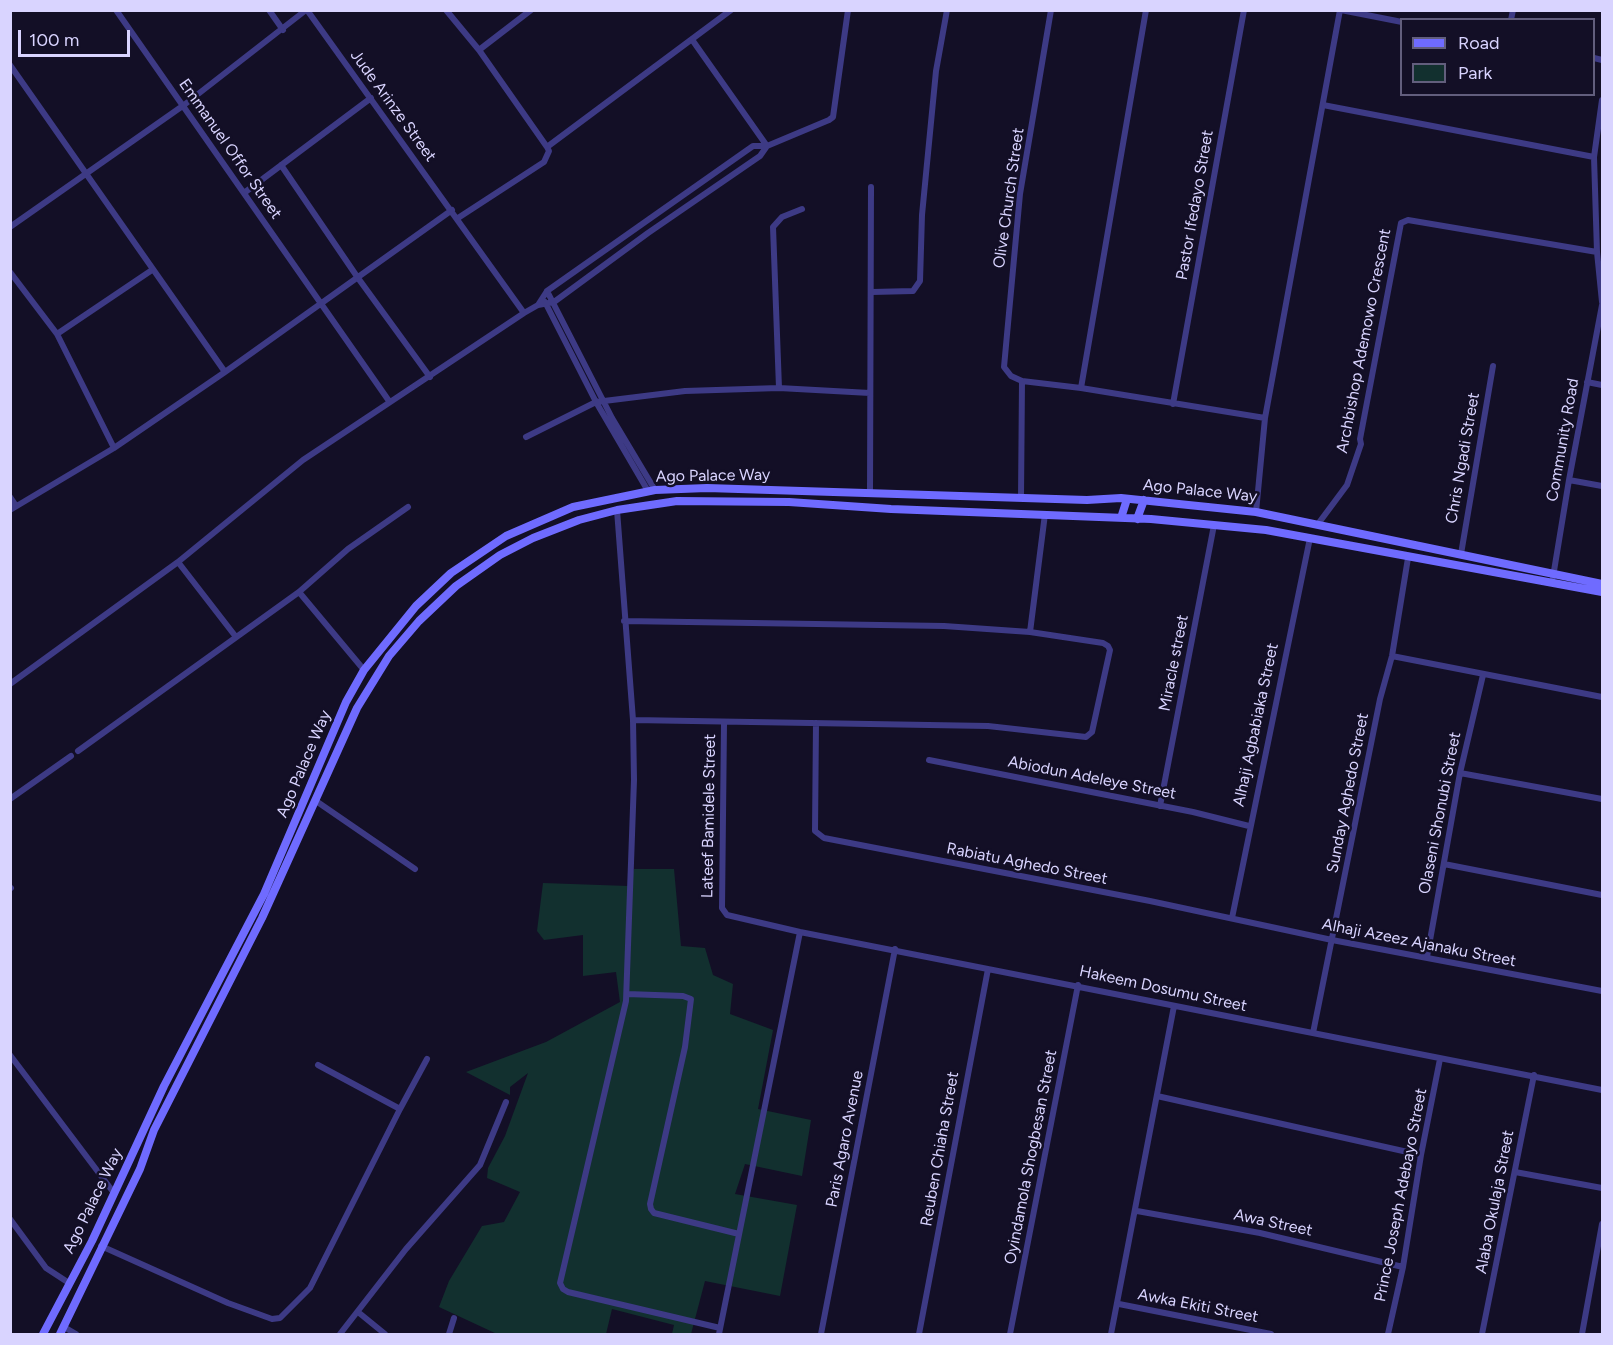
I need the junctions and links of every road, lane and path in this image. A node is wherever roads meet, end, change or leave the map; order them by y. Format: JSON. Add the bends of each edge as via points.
{"nodes":[{"id":1,"x":116,"y":10,"type":"edge"},
{"id":2,"x":268,"y":10,"type":"edge"},
{"id":3,"x":306,"y":10,"type":"edge"},
{"id":4,"x":446,"y":10,"type":"edge"},
{"id":5,"x":531,"y":10,"type":"edge"},
{"id":6,"x":731,"y":10,"type":"edge"},
{"id":7,"x":848,"y":10,"type":"edge"},
{"id":8,"x":947,"y":10,"type":"edge"},
{"id":9,"x":1051,"y":10,"type":"edge"},
{"id":10,"x":1146,"y":10,"type":"edge"},
{"id":11,"x":1244,"y":10,"type":"edge"},
{"id":12,"x":1340,"y":10,"type":"edge"},
{"id":13,"x":1400,"y":22,"type":"edge"},
{"id":14,"x":283,"y":30,"type":"junction"},
{"id":15,"x":693,"y":41,"type":"junction"},
{"id":16,"x":479,"y":50,"type":"junction"},
{"id":17,"x":10,"y":65,"type":"edge"},
{"id":18,"x":371,"y":98,"type":"junction"},
{"id":19,"x":1602,"y":102,"type":"edge"},
{"id":20,"x":184,"y":105,"type":"junction"},
{"id":21,"x":1323,"y":105,"type":"junction"},
{"id":22,"x":767,"y":146,"type":"junction"},
{"id":23,"x":547,"y":147,"type":"junction"},
{"id":24,"x":1594,"y":157,"type":"junction"},
{"id":25,"x":281,"y":165,"type":"junction"},
{"id":26,"x":87,"y":175,"type":"junction"},
{"id":27,"x":871,"y":187,"type":"dead end"},
{"id":28,"x":244,"y":193,"type":"junction"},
{"id":29,"x":1599,"y":201,"type":"edge"},
{"id":30,"x":802,"y":209,"type":"dead end"},
{"id":31,"x":452,"y":210,"type":"junction"},
{"id":32,"x":458,"y":218,"type":"junction"},
{"id":33,"x":10,"y":226,"type":"edge"},
{"id":34,"x":1597,"y":252,"type":"junction"},
{"id":35,"x":152,"y":270,"type":"junction"},
{"id":36,"x":10,"y":272,"type":"edge"},
{"id":37,"x":358,"y":278,"type":"junction"},
{"id":38,"x":872,"y":292,"type":"junction"},
{"id":39,"x":544,"y":294,"type":"junction"},
{"id":40,"x":322,"y":303,"type":"junction"},
{"id":41,"x":551,"y":304,"type":"junction"},
{"id":42,"x":1602,"y":304,"type":"edge"},
{"id":43,"x":538,"y":305,"type":"junction"},
{"id":44,"x":524,"y":313,"type":"junction"},
{"id":45,"x":57,"y":334,"type":"junction"},
{"id":46,"x":1493,"y":366,"type":"dead end"},
{"id":47,"x":225,"y":372,"type":"junction"},
{"id":48,"x":430,"y":377,"type":"junction"},
{"id":49,"x":1022,"y":381,"type":"junction"},
{"id":50,"x":1587,"y":382,"type":"junction"},
{"id":51,"x":1602,"y":385,"type":"edge"},
{"id":52,"x":779,"y":388,"type":"junction"},
{"id":53,"x":1081,"y":388,"type":"junction"},
{"id":54,"x":870,"y":393,"type":"junction"},
{"id":55,"x":389,"y":401,"type":"junction"},
{"id":56,"x":596,"y":402,"type":"junction"},
{"id":57,"x":604,"y":402,"type":"junction"},
{"id":58,"x":1173,"y":404,"type":"junction"},
{"id":59,"x":1265,"y":418,"type":"junction"},
{"id":60,"x":526,"y":437,"type":"dead end"},
{"id":61,"x":114,"y":448,"type":"junction"},
{"id":62,"x":1569,"y":480,"type":"junction"},
{"id":63,"x":1602,"y":486,"type":"edge"},
{"id":64,"x":652,"y":491,"type":"junction"},
{"id":65,"x":870,"y":493,"type":"junction"},
{"id":66,"x":1021,"y":497,"type":"junction"},
{"id":67,"x":10,"y":498,"type":"edge"},
{"id":68,"x":1127,"y":499,"type":"junction"},
{"id":69,"x":1144,"y":500,"type":"junction"},
{"id":70,"x":408,"y":507,"type":"dead end"},
{"id":71,"x":13,"y":508,"type":"edge"},
{"id":72,"x":617,"y":510,"type":"junction"},
{"id":73,"x":1256,"y":512,"type":"junction"},
{"id":74,"x":1045,"y":514,"type":"junction"},
{"id":75,"x":1121,"y":518,"type":"junction"},
{"id":76,"x":1137,"y":519,"type":"junction"},
{"id":77,"x":1318,"y":524,"type":"junction"},
{"id":78,"x":1214,"y":525,"type":"junction"},
{"id":79,"x":1310,"y":538,"type":"junction"},
{"id":80,"x":1461,"y":554,"type":"junction"},
{"id":81,"x":1408,"y":558,"type":"junction"},
{"id":82,"x":178,"y":562,"type":"junction"},
{"id":83,"x":1553,"y":578,"type":"junction"},
{"id":84,"x":1602,"y":584,"type":"edge"},
{"id":85,"x":298,"y":592,"type":"junction"},
{"id":86,"x":1602,"y":592,"type":"edge"},
{"id":87,"x":624,"y":621,"type":"junction"},
{"id":88,"x":1030,"y":632,"type":"junction"},
{"id":89,"x":236,"y":637,"type":"junction"},
{"id":90,"x":1392,"y":656,"type":"junction"},
{"id":91,"x":364,"y":670,"type":"junction"},
{"id":92,"x":1483,"y":675,"type":"junction"},
{"id":93,"x":10,"y":684,"type":"edge"},
{"id":94,"x":1602,"y":697,"type":"edge"},
{"id":95,"x":633,"y":720,"type":"junction"},
{"id":96,"x":816,"y":723,"type":"junction"},
{"id":97,"x":724,"y":724,"type":"junction"},
{"id":98,"x":78,"y":751,"type":"dead end"},
{"id":99,"x":71,"y":756,"type":"dead end"},
{"id":100,"x":929,"y":760,"type":"dead end"},
{"id":101,"x":1460,"y":773,"type":"junction"},
{"id":102,"x":10,"y":799,"type":"edge"},
{"id":103,"x":1602,"y":799,"type":"edge"},
{"id":104,"x":315,"y":801,"type":"junction"},
{"id":105,"x":1160,"y":806,"type":"junction"},
{"id":106,"x":1249,"y":826,"type":"junction"},
{"id":107,"x":1444,"y":864,"type":"junction"},
{"id":108,"x":415,"y":868,"type":"dead end"},
{"id":109,"x":1602,"y":895,"type":"edge"},
{"id":110,"x":722,"y":908,"type":"joint"},
{"id":111,"x":1232,"y":918,"type":"junction"},
{"id":112,"x":800,"y":932,"type":"junction"},
{"id":113,"x":1332,"y":940,"type":"junction"},
{"id":114,"x":895,"y":949,"type":"junction"},
{"id":115,"x":1427,"y":957,"type":"junction"},
{"id":116,"x":988,"y":969,"type":"junction"},
{"id":117,"x":1078,"y":985,"type":"junction"},
{"id":118,"x":1602,"y":991,"type":"edge"},
{"id":119,"x":627,"y":994,"type":"junction"},
{"id":120,"x":1174,"y":1006,"type":"junction"},
{"id":121,"x":1313,"y":1033,"type":"junction"},
{"id":122,"x":10,"y":1054,"type":"edge"},
{"id":123,"x":426,"y":1059,"type":"dead end"},
{"id":124,"x":1440,"y":1059,"type":"junction"},
{"id":125,"x":318,"y":1065,"type":"dead end"},
{"id":126,"x":1534,"y":1076,"type":"junction"},
{"id":127,"x":1602,"y":1090,"type":"edge"},
{"id":128,"x":1157,"y":1096,"type":"junction"},
{"id":129,"x":506,"y":1102,"type":"dead end"},
{"id":130,"x":400,"y":1109,"type":"junction"},
{"id":131,"x":1421,"y":1155,"type":"junction"},
{"id":132,"x":1515,"y":1172,"type":"junction"},
{"id":133,"x":1602,"y":1188,"type":"edge"},
{"id":134,"x":114,"y":1193,"type":"junction"},
{"id":135,"x":1137,"y":1210,"type":"junction"},
{"id":136,"x":10,"y":1219,"type":"edge"},
{"id":137,"x":1602,"y":1224,"type":"edge"},
{"id":138,"x":739,"y":1234,"type":"junction"},
{"id":139,"x":101,"y":1245,"type":"junction"},
{"id":140,"x":1403,"y":1267,"type":"junction"},
{"id":141,"x":69,"y":1283,"type":"junction"},
{"id":142,"x":1119,"y":1304,"type":"junction"},
{"id":143,"x":358,"y":1312,"type":"junction"},
{"id":144,"x":454,"y":1318,"type":"dead end"},
{"id":145,"x":62,"y":1331,"type":"edge"},
{"id":146,"x":720,"y":1331,"type":"edge"},
{"id":147,"x":43,"y":1335,"type":"edge"},
{"id":148,"x":76,"y":1335,"type":"edge"},
{"id":149,"x":340,"y":1335,"type":"edge"},
{"id":150,"x":385,"y":1335,"type":"edge"},
{"id":151,"x":449,"y":1335,"type":"edge"},
{"id":152,"x":821,"y":1335,"type":"edge"},
{"id":153,"x":919,"y":1335,"type":"edge"},
{"id":154,"x":1010,"y":1335,"type":"edge"},
{"id":155,"x":1111,"y":1335,"type":"edge"},
{"id":156,"x":1271,"y":1335,"type":"edge"},
{"id":157,"x":1388,"y":1335,"type":"edge"},
{"id":158,"x":1482,"y":1335,"type":"edge"},
{"id":159,"x":1582,"y":1335,"type":"edge"}],
"edges":[{"from":1,"to":20,"type":"street","name":"Emmanuel Offor Street"},
{"from":2,"to":14,"type":"street"},
{"from":3,"to":14,"type":"street"},
{"from":3,"to":18,"type":"street","name":"Jude Arinze Street"},
{"from":4,"to":16,"type":"street"},
{"from":5,"to":16,"type":"street"},
{"from":6,"to":15,"type":"street"},
{"from":7,"to":22,"type":"street","via":[[833,117]]},
{"from":8,"to":38,"type":"street","via":[[935,82],[920,281],[913,291]]},
{"from":9,"to":49,"type":"street","name":"Olive Church Street","via":[[1020,194],[1004,353],[1004,367]]},
{"from":10,"to":53,"type":"street"},
{"from":11,"to":58,"type":"street","name":"Pastor Ifedayo Street"},
{"from":12,"to":13,"type":"street"},
{"from":12,"to":21,"type":"street"},
{"from":14,"to":20,"type":"street"},
{"from":15,"to":22,"type":"street"},
{"from":15,"to":23,"type":"street"},
{"from":16,"to":23,"type":"street"},
{"from":17,"to":26,"type":"street"},
{"from":18,"to":25,"type":"street"},
{"from":18,"to":31,"type":"street","name":"Jude Arinze Street"},
{"from":19,"to":24,"type":"street","name":"Community Road"},
{"from":20,"to":26,"type":"street"},
{"from":20,"to":28,"type":"street","name":"Emmanuel Offor Street"},
{"from":21,"to":24,"type":"street"},
{"from":21,"to":59,"type":"street"},
{"from":22,"to":39,"type":"street","via":[[753,146]]},
{"from":22,"to":41,"type":"street","via":[[760,156]]},
{"from":23,"to":32,"type":"street","via":[[544,162]]},
{"from":24,"to":29,"type":"street","name":"Community Road"},
{"from":25,"to":28,"type":"street"},
{"from":25,"to":37,"type":"street"},
{"from":26,"to":33,"type":"street"},
{"from":26,"to":35,"type":"street"},
{"from":27,"to":38,"type":"street"},
{"from":28,"to":40,"type":"street","name":"Emmanuel Offor Street"},
{"from":29,"to":34,"type":"street","name":"Community Road"},
{"from":30,"to":52,"type":"street","via":[[782,217],[773,227]]},
{"from":31,"to":32,"type":"street","name":"Jude Arinze Street"},
{"from":31,"to":37,"type":"street"},
{"from":32,"to":44,"type":"street","name":"Jude Arinze Street"},
{"from":34,"to":42,"type":"street","name":"Community Road"},
{"from":34,"to":77,"type":"street","name":"Archbishop Ademowo Crescent","via":[[1408,220],[1401,223],[1361,444],[1347,485]]},
{"from":35,"to":45,"type":"street"},
{"from":35,"to":47,"type":"street"},
{"from":36,"to":45,"type":"street"},
{"from":37,"to":40,"type":"street"},
{"from":37,"to":48,"type":"street"},
{"from":38,"to":54,"type":"street"},
{"from":39,"to":41,"type":"street"},
{"from":39,"to":43,"type":"street"},
{"from":40,"to":47,"type":"street"},
{"from":40,"to":55,"type":"street","name":"Emmanuel Offor Street"},
{"from":41,"to":43,"type":"street"},
{"from":41,"to":56,"type":"street"},
{"from":41,"to":57,"type":"street"},
{"from":42,"to":50,"type":"street","name":"Community Road"},
{"from":43,"to":44,"type":"street"},
{"from":44,"to":48,"type":"street"},
{"from":45,"to":61,"type":"street"},
{"from":46,"to":80,"type":"street","name":"Chris Ngadi Street"},
{"from":47,"to":61,"type":"street"},
{"from":48,"to":55,"type":"street"},
{"from":49,"to":53,"type":"street"},
{"from":49,"to":66,"type":"street"},
{"from":50,"to":51,"type":"street"},
{"from":50,"to":62,"type":"street","name":"Community Road"},
{"from":52,"to":54,"type":"street"},
{"from":52,"to":57,"type":"street","via":[[685,391]]},
{"from":53,"to":58,"type":"street"},
{"from":54,"to":65,"type":"street"},
{"from":55,"to":82,"type":"street","via":[[303,460]]},
{"from":56,"to":57,"type":"street"},
{"from":56,"to":60,"type":"street"},
{"from":56,"to":64,"type":"street"},
{"from":57,"to":64,"type":"street"},
{"from":58,"to":59,"type":"street"},
{"from":59,"to":73,"type":"street"},
{"from":61,"to":71,"type":"street"},
{"from":62,"to":63,"type":"street"},
{"from":62,"to":83,"type":"street","name":"Community Road"},
{"from":64,"to":65,"type":"main road","name":"Ago Palace Way","via":[[707,488]]},
{"from":64,"to":91,"type":"main road","name":"Ago Palace Way","via":[[573,507],[506,536],[451,573],[416,606]]},
{"from":65,"to":66,"type":"main road","name":"Ago Palace Way"},
{"from":66,"to":68,"type":"main road","name":"Ago Palace Way"},
{"from":67,"to":71,"type":"street"},
{"from":68,"to":69,"type":"main road","name":"Ago Palace Way"},
{"from":68,"to":75,"type":"main road"},
{"from":69,"to":73,"type":"main road","name":"Ago Palace Way"},
{"from":69,"to":76,"type":"main road"},
{"from":70,"to":85,"type":"street","via":[[348,549]]},
{"from":72,"to":74,"type":"main road","name":"Ago Palace Way","via":[[677,501],[789,502]]},
{"from":72,"to":87,"type":"street"},
{"from":72,"to":104,"type":"main road","name":"Ago Palace Way","via":[[579,520],[500,555],[456,586],[419,621],[389,656],[357,708]]},
{"from":73,"to":77,"type":"main road","name":"Ago Palace Way"},
{"from":74,"to":75,"type":"main road","name":"Ago Palace Way"},
{"from":74,"to":88,"type":"street"},
{"from":75,"to":76,"type":"main road","name":"Ago Palace Way"},
{"from":76,"to":78,"type":"main road","name":"Ago Palace Way"},
{"from":77,"to":80,"type":"main road","name":"Ago Palace Way"},
{"from":78,"to":79,"type":"main road","name":"Ago Palace Way"},
{"from":78,"to":105,"type":"street","name":"Miracle street"},
{"from":79,"to":81,"type":"main road","name":"Ago Palace Way"},
{"from":79,"to":106,"type":"street","name":"Alhaji Agbabiaka Street"},
{"from":80,"to":83,"type":"main road","name":"Ago Palace Way"},
{"from":81,"to":83,"type":"main road","name":"Ago Palace Way"},
{"from":81,"to":90,"type":"street","name":"Sunday Aghedo Street"},
{"from":82,"to":89,"type":"street"},
{"from":82,"to":93,"type":"street"},
{"from":83,"to":84,"type":"main road","name":"Ago Palace Way"},
{"from":83,"to":86,"type":"main road","name":"Ago Palace Way"},
{"from":85,"to":89,"type":"street"},
{"from":85,"to":91,"type":"street"},
{"from":87,"to":88,"type":"street","via":[[944,626]]},
{"from":87,"to":95,"type":"street"},
{"from":88,"to":96,"type":"street","via":[[1108,646],[1092,732],[1086,737],[988,726]]},
{"from":89,"to":98,"type":"street"},
{"from":90,"to":92,"type":"street"},
{"from":90,"to":113,"type":"street","name":"Sunday Aghedo Street"},
{"from":91,"to":134,"type":"main road","name":"Ago Palace Way","via":[[346,702],[264,894],[164,1086]]},
{"from":92,"to":94,"type":"street"},
{"from":92,"to":101,"type":"street","name":"Olaseni Shonubi Street"},
{"from":95,"to":97,"type":"street"},
{"from":95,"to":119,"type":"street"},
{"from":96,"to":97,"type":"street"},
{"from":96,"to":111,"type":"street","name":"Rabiatu Aghedo Street","via":[[818,836]]},
{"from":97,"to":110,"type":"street","name":"Lateef Bamidele Street"},
{"from":99,"to":102,"type":"street"},
{"from":100,"to":105,"type":"street","name":"Abiodun Adeleye Street"},
{"from":101,"to":103,"type":"street"},
{"from":101,"to":107,"type":"street","name":"Olaseni Shonubi Street"},
{"from":104,"to":108,"type":"street"},
{"from":104,"to":139,"type":"main road","name":"Ago Palace Way","via":[[262,918],[174,1089]]},
{"from":105,"to":106,"type":"street","name":"Abiodun Adeleye Street"},
{"from":106,"to":111,"type":"street","name":"Alhaji Agbabiaka Street"},
{"from":107,"to":109,"type":"street"},
{"from":107,"to":115,"type":"street","name":"Olaseni Shonubi Street"},
{"from":110,"to":112,"type":"street","name":"Hakeem Dosumu Street","via":[[727,915]]},
{"from":111,"to":113,"type":"street","name":"Alhaji Azeez Ajanaku Street"},
{"from":112,"to":114,"type":"street","name":"Hakeem Dosumu Street"},
{"from":112,"to":138,"type":"street"},
{"from":113,"to":115,"type":"street","name":"Alhaji Azeez Ajanaku Street"},
{"from":113,"to":121,"type":"street","name":"Sunday Aghedo Street"},
{"from":114,"to":116,"type":"street","name":"Hakeem Dosumu Street"},
{"from":114,"to":152,"type":"street","name":"Paris Agaro Avenue"},
{"from":115,"to":118,"type":"street","name":"Alhaji Azeez Ajanaku Street"},
{"from":116,"to":117,"type":"street","name":"Hakeem Dosumu Street"},
{"from":116,"to":153,"type":"street","name":"Reuben Chiaha Street"},
{"from":117,"to":120,"type":"street","name":"Hakeem Dosumu Street"},
{"from":117,"to":154,"type":"street","name":"Oyindamola Shogbesan Street"},
{"from":119,"to":138,"type":"street","via":[[691,999],[685,1047],[651,1209],[654,1213]]},
{"from":119,"to":146,"type":"street","via":[[560,1283],[568,1292]]},
{"from":120,"to":121,"type":"street","name":"Hakeem Dosumu Street"},
{"from":120,"to":128,"type":"street"},
{"from":121,"to":124,"type":"street","name":"Hakeem Dosumu Street"},
{"from":122,"to":134,"type":"street"},
{"from":123,"to":130,"type":"street"},
{"from":124,"to":126,"type":"street","name":"Hakeem Dosumu Street"},
{"from":124,"to":131,"type":"street","name":"Prince Joseph Adebayo Street"},
{"from":125,"to":130,"type":"street"},
{"from":126,"to":127,"type":"street","name":"Hakeem Dosumu Street"},
{"from":126,"to":132,"type":"street","name":"Alaba Okulaja Street"},
{"from":128,"to":131,"type":"street"},
{"from":128,"to":135,"type":"street"},
{"from":129,"to":143,"type":"street","via":[[476,1172],[406,1249]]},
{"from":130,"to":139,"type":"street","via":[[310,1288],[280,1318],[272,1319],[228,1303]]},
{"from":131,"to":140,"type":"street","name":"Prince Joseph Adebayo Street"},
{"from":132,"to":133,"type":"street"},
{"from":132,"to":158,"type":"street","name":"Alaba Okulaja Street"},
{"from":134,"to":141,"type":"main road","name":"Ago Palace Way"},
{"from":135,"to":140,"type":"street","name":"Awa Street","via":[[1260,1233]]},
{"from":135,"to":142,"type":"street"},
{"from":136,"to":141,"type":"street","via":[[46,1268]]},
{"from":137,"to":159,"type":"street"},
{"from":138,"to":146,"type":"street"},
{"from":139,"to":145,"type":"main road","name":"Ago Palace Way"},
{"from":140,"to":157,"type":"street","name":"Prince Joseph Adebayo Street"},
{"from":141,"to":147,"type":"main road","name":"Ago Palace Way"},
{"from":142,"to":155,"type":"street"},
{"from":142,"to":156,"type":"street","name":"Awka Ekiti Street"},
{"from":143,"to":149,"type":"street"},
{"from":143,"to":150,"type":"street"},
{"from":144,"to":151,"type":"street"},
{"from":145,"to":148,"type":"street"}]}
